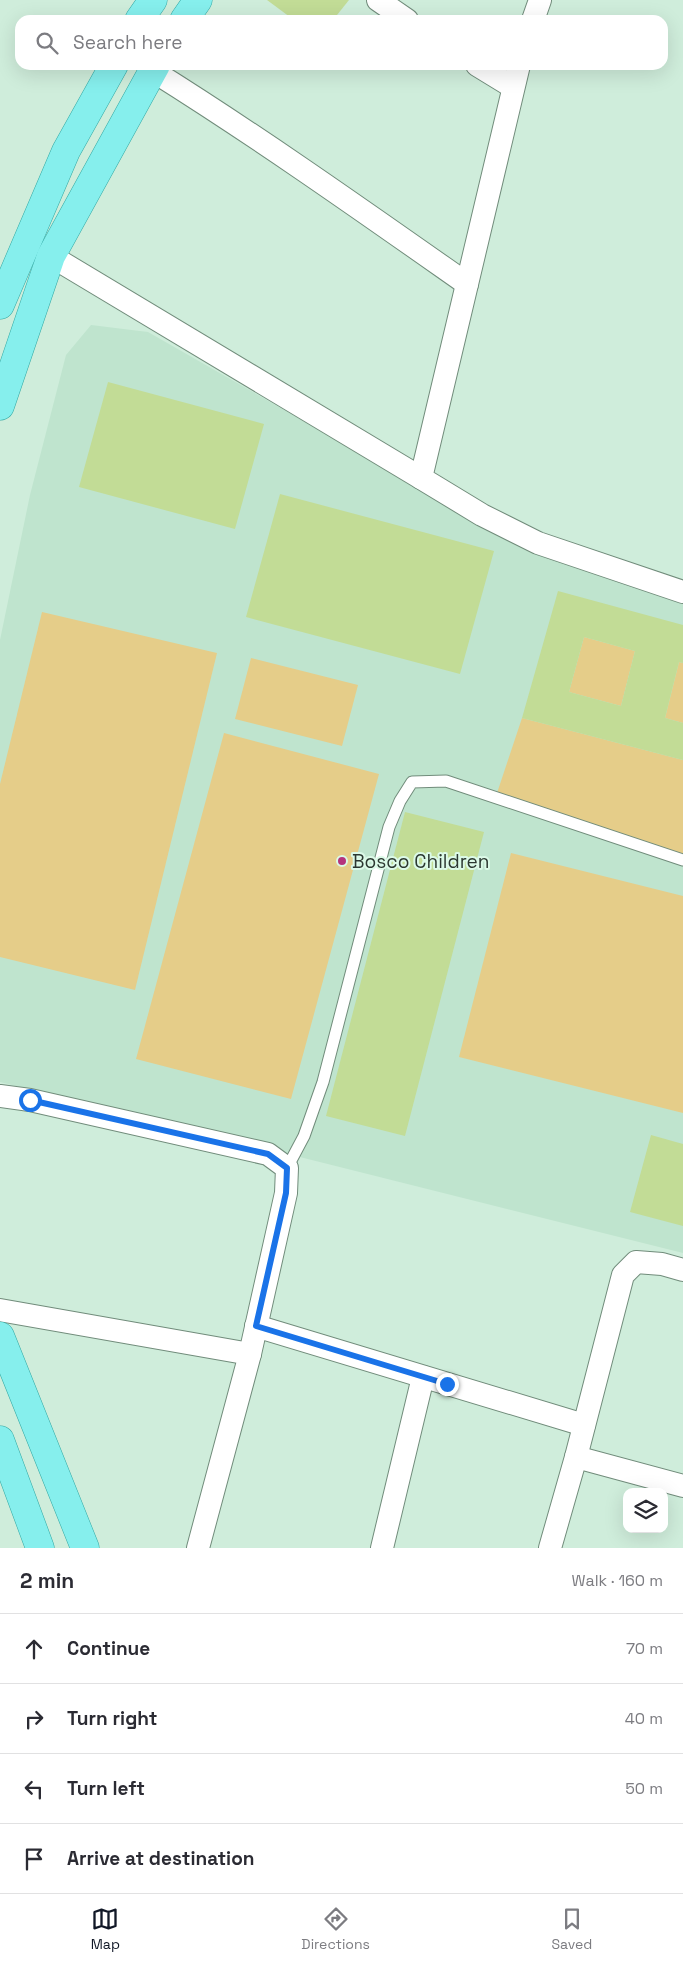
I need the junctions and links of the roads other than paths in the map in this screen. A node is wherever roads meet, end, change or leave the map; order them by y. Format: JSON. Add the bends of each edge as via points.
{"nodes":[{"id":1,"x":153,"y":0,"type":"edge"},
{"id":2,"x":198,"y":0,"type":"edge"},
{"id":3,"x":378,"y":0,"type":"edge"},
{"id":4,"x":540,"y":0,"type":"edge"},
{"id":5,"x":142,"y":15,"type":"edge"},
{"id":6,"x":188,"y":15,"type":"edge"},
{"id":7,"x":400,"y":15,"type":"edge"},
{"id":8,"x":535,"y":15,"type":"edge"},
{"id":9,"x":111,"y":70,"type":"edge"},
{"id":10,"x":153,"y":70,"type":"edge"},
{"id":11,"x":157,"y":70,"type":"edge"},
{"id":12,"x":486,"y":70,"type":"edge"},
{"id":13,"x":518,"y":70,"type":"edge"},
{"id":14,"x":513,"y":86,"type":"junction"},
{"id":15,"x":66,"y":152,"type":"junction"},
{"id":16,"x":100,"y":167,"type":"junction"},
{"id":17,"x":51,"y":256,"type":"junction"},
{"id":18,"x":466,"y":284,"type":"junction"},
{"id":19,"x":0,"y":305,"type":"edge"},
{"id":20,"x":0,"y":406,"type":"edge"},
{"id":21,"x":422,"y":478,"type":"junction"},
{"id":22,"x":683,"y":592,"type":"edge"},
{"id":23,"x":683,"y":860,"type":"edge"},
{"id":24,"x":0,"y":1096,"type":"edge"},
{"id":25,"x":287,"y":1168,"type":"junction"},
{"id":26,"x":683,"y":1270,"type":"edge"},
{"id":27,"x":0,"y":1310,"type":"edge"},
{"id":28,"x":256,"y":1326,"type":"junction"},
{"id":29,"x":0,"y":1336,"type":"edge"},
{"id":30,"x":250,"y":1354,"type":"junction"},
{"id":31,"x":423,"y":1377,"type":"junction"},
{"id":32,"x":584,"y":1425,"type":"junction"},
{"id":33,"x":0,"y":1440,"type":"edge"},
{"id":34,"x":576,"y":1457,"type":"junction"},
{"id":35,"x":683,"y":1486,"type":"edge"},
{"id":36,"x":40,"y":1548,"type":"edge"},
{"id":37,"x":85,"y":1548,"type":"edge"},
{"id":38,"x":198,"y":1548,"type":"edge"},
{"id":39,"x":382,"y":1548,"type":"edge"},
{"id":40,"x":550,"y":1548,"type":"edge"}],
"edges":[{"from":1,"to":5,"type":"main road"},
{"from":2,"to":6,"type":"main road"},
{"from":3,"to":7,"type":"street"},
{"from":4,"to":8,"type":"street"},
{"from":9,"to":15,"type":"main road"},
{"from":10,"to":16,"type":"main road"},
{"from":11,"to":18,"type":"street"},
{"from":12,"to":14,"type":"street"},
{"from":13,"to":14,"type":"street"},
{"from":14,"to":18,"type":"street"},
{"from":15,"to":16,"type":"main road"},
{"from":15,"to":19,"type":"main road"},
{"from":16,"to":17,"type":"main road"},
{"from":17,"to":20,"type":"main road"},
{"from":17,"to":21,"type":"street"},
{"from":18,"to":21,"type":"street"},
{"from":21,"to":22,"type":"street","via":[[482,515],[538,543]]},
{"from":23,"to":25,"type":"lane","via":[[446,781],[412,782],[389,827],[323,1082],[304,1136]]},
{"from":24,"to":25,"type":"street","via":[[268,1154]]},
{"from":25,"to":28,"type":"street","via":[[286,1193]]},
{"from":26,"to":32,"type":"street","via":[[636,1262],[623,1275]]},
{"from":27,"to":30,"type":"street"},
{"from":28,"to":30,"type":"street"},
{"from":28,"to":31,"type":"street"},
{"from":29,"to":37,"type":"main road"},
{"from":30,"to":38,"type":"street"},
{"from":31,"to":32,"type":"street"},
{"from":31,"to":39,"type":"street"},
{"from":32,"to":34,"type":"street"},
{"from":33,"to":36,"type":"main road"},
{"from":34,"to":35,"type":"street"},
{"from":34,"to":40,"type":"street"}]}
